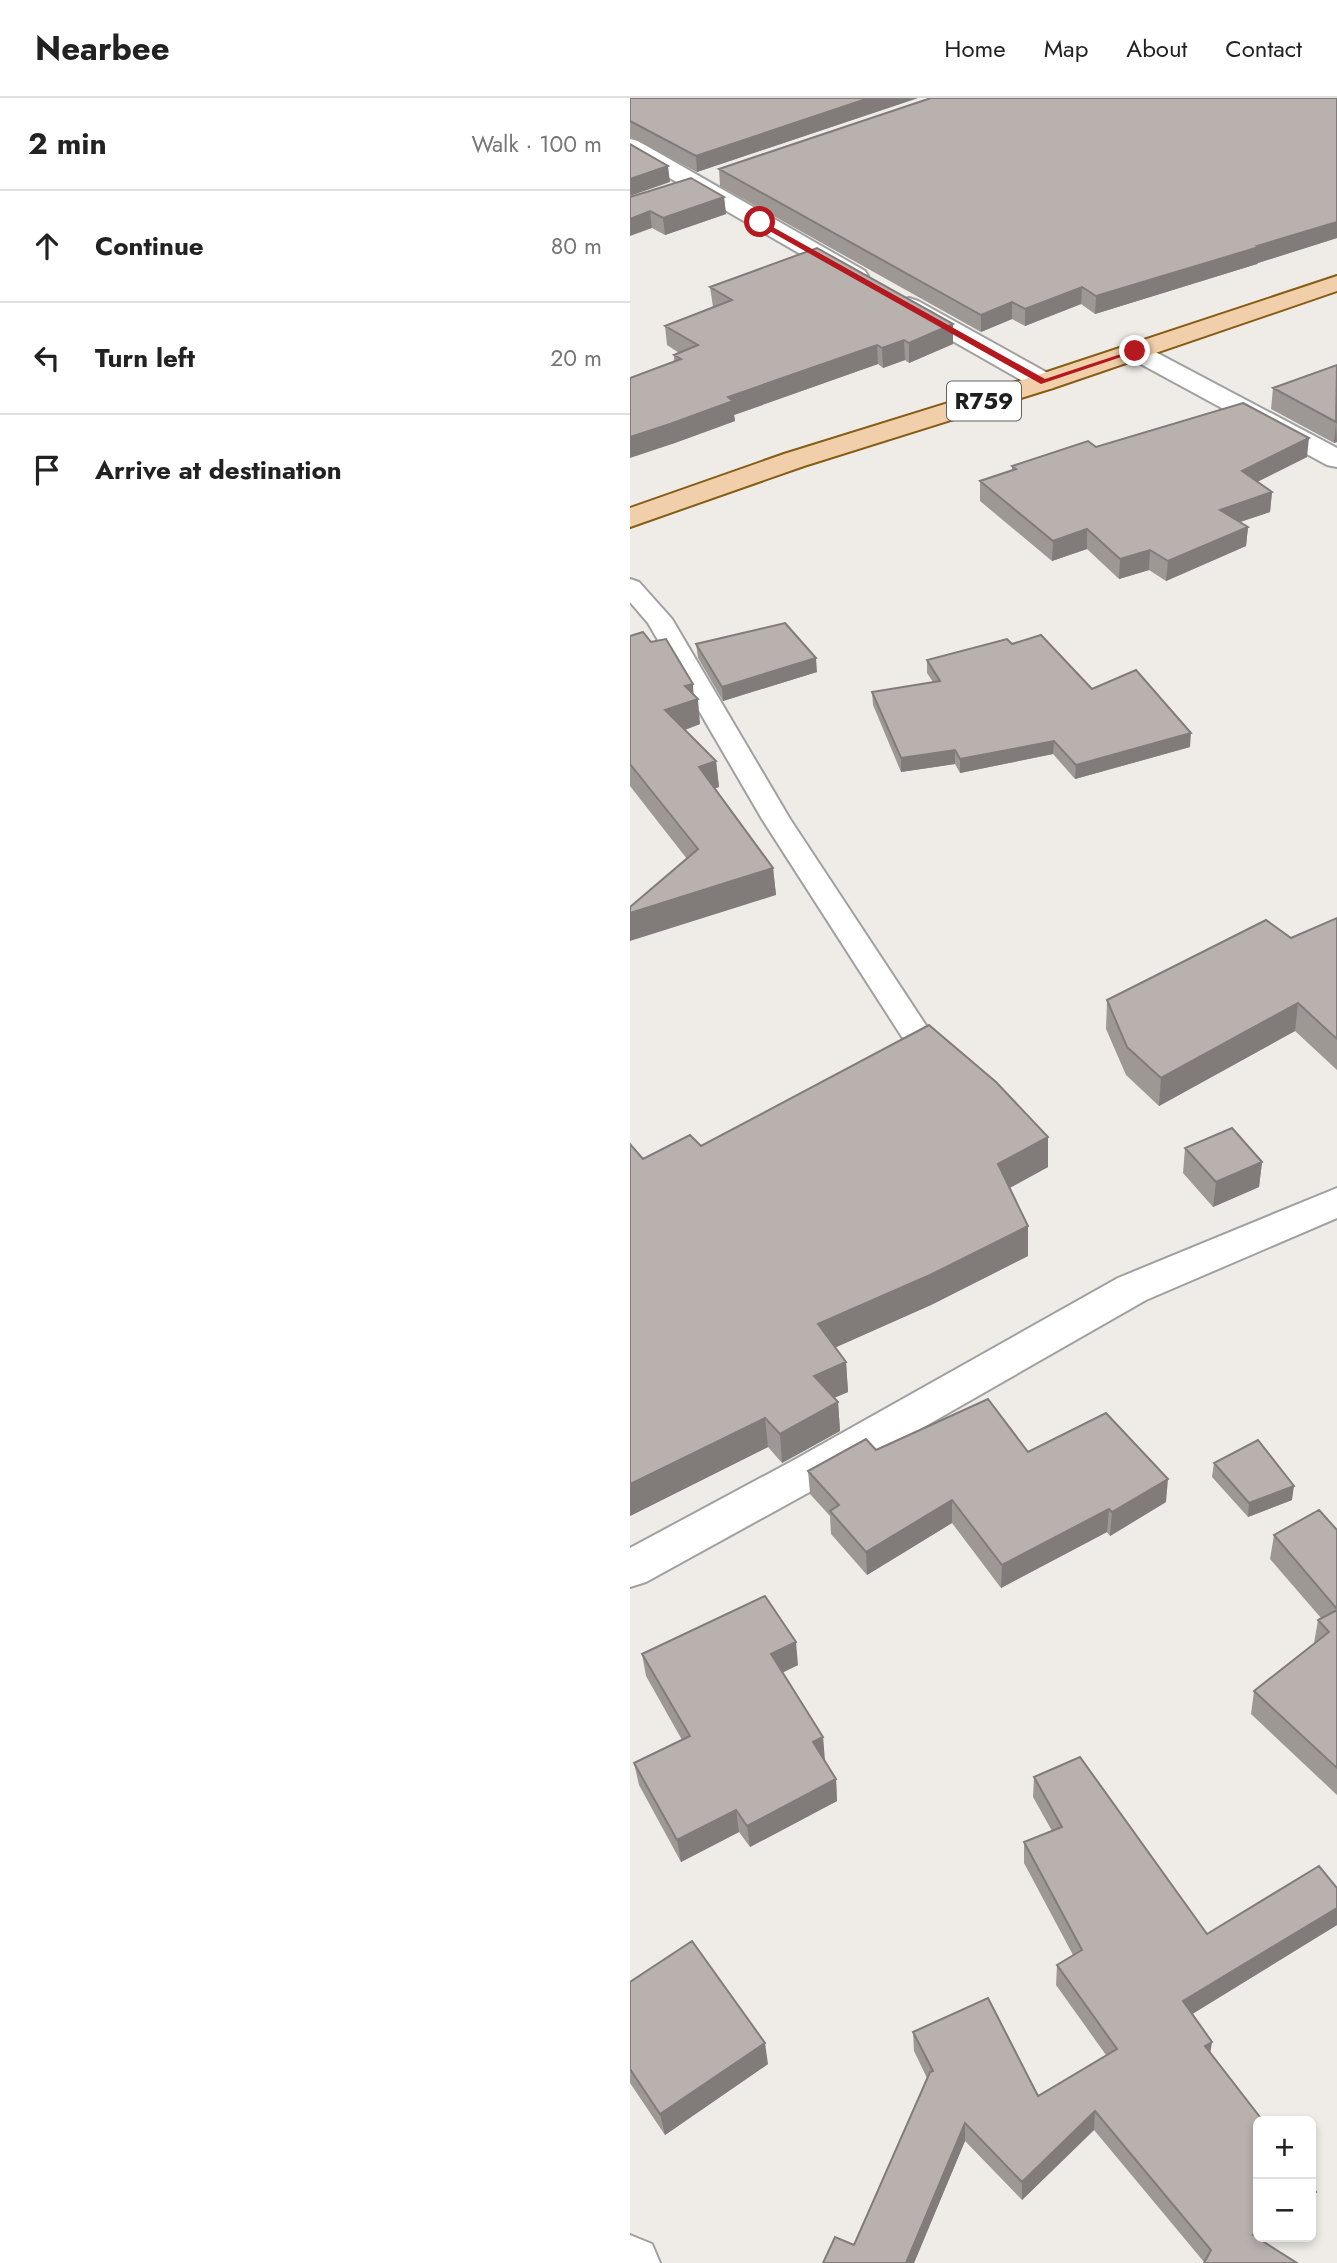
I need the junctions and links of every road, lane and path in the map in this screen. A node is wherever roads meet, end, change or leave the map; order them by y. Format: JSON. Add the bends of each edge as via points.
{"nodes":[{"id":1,"x":630,"y":146,"type":"edge"},
{"id":2,"x":720,"y":174,"type":"edge"},
{"id":3,"x":694,"y":183,"type":"junction"},
{"id":4,"x":668,"y":192,"type":"edge"},
{"id":5,"x":1337,"y":283,"type":"edge"},
{"id":6,"x":1135,"y":351,"type":"junction"},
{"id":7,"x":1044,"y":382,"type":"junction"},
{"id":8,"x":1337,"y":459,"type":"edge"},
{"id":9,"x":630,"y":518,"type":"edge"},
{"id":10,"x":630,"y":587,"type":"edge"},
{"id":11,"x":913,"y":1030,"type":"edge"},
{"id":12,"x":1337,"y":1202,"type":"edge"},
{"id":13,"x":630,"y":1569,"type":"edge"}],
"edges":[{"from":1,"to":3,"type":"street"},
{"from":2,"to":3,"type":"street"},
{"from":3,"to":4,"type":"street"},
{"from":3,"to":7,"type":"street"},
{"from":5,"to":6,"type":"main road","number":"R759"},
{"from":6,"to":7,"type":"main road","number":"R759"},
{"from":6,"to":8,"type":"street"},
{"from":7,"to":9,"type":"main road","number":"R759","via":[[794,460]]},
{"from":10,"to":11,"type":"lane","via":[[659,619],[776,819]]},
{"from":12,"to":13,"type":"street","via":[[1132,1289]]}]}
